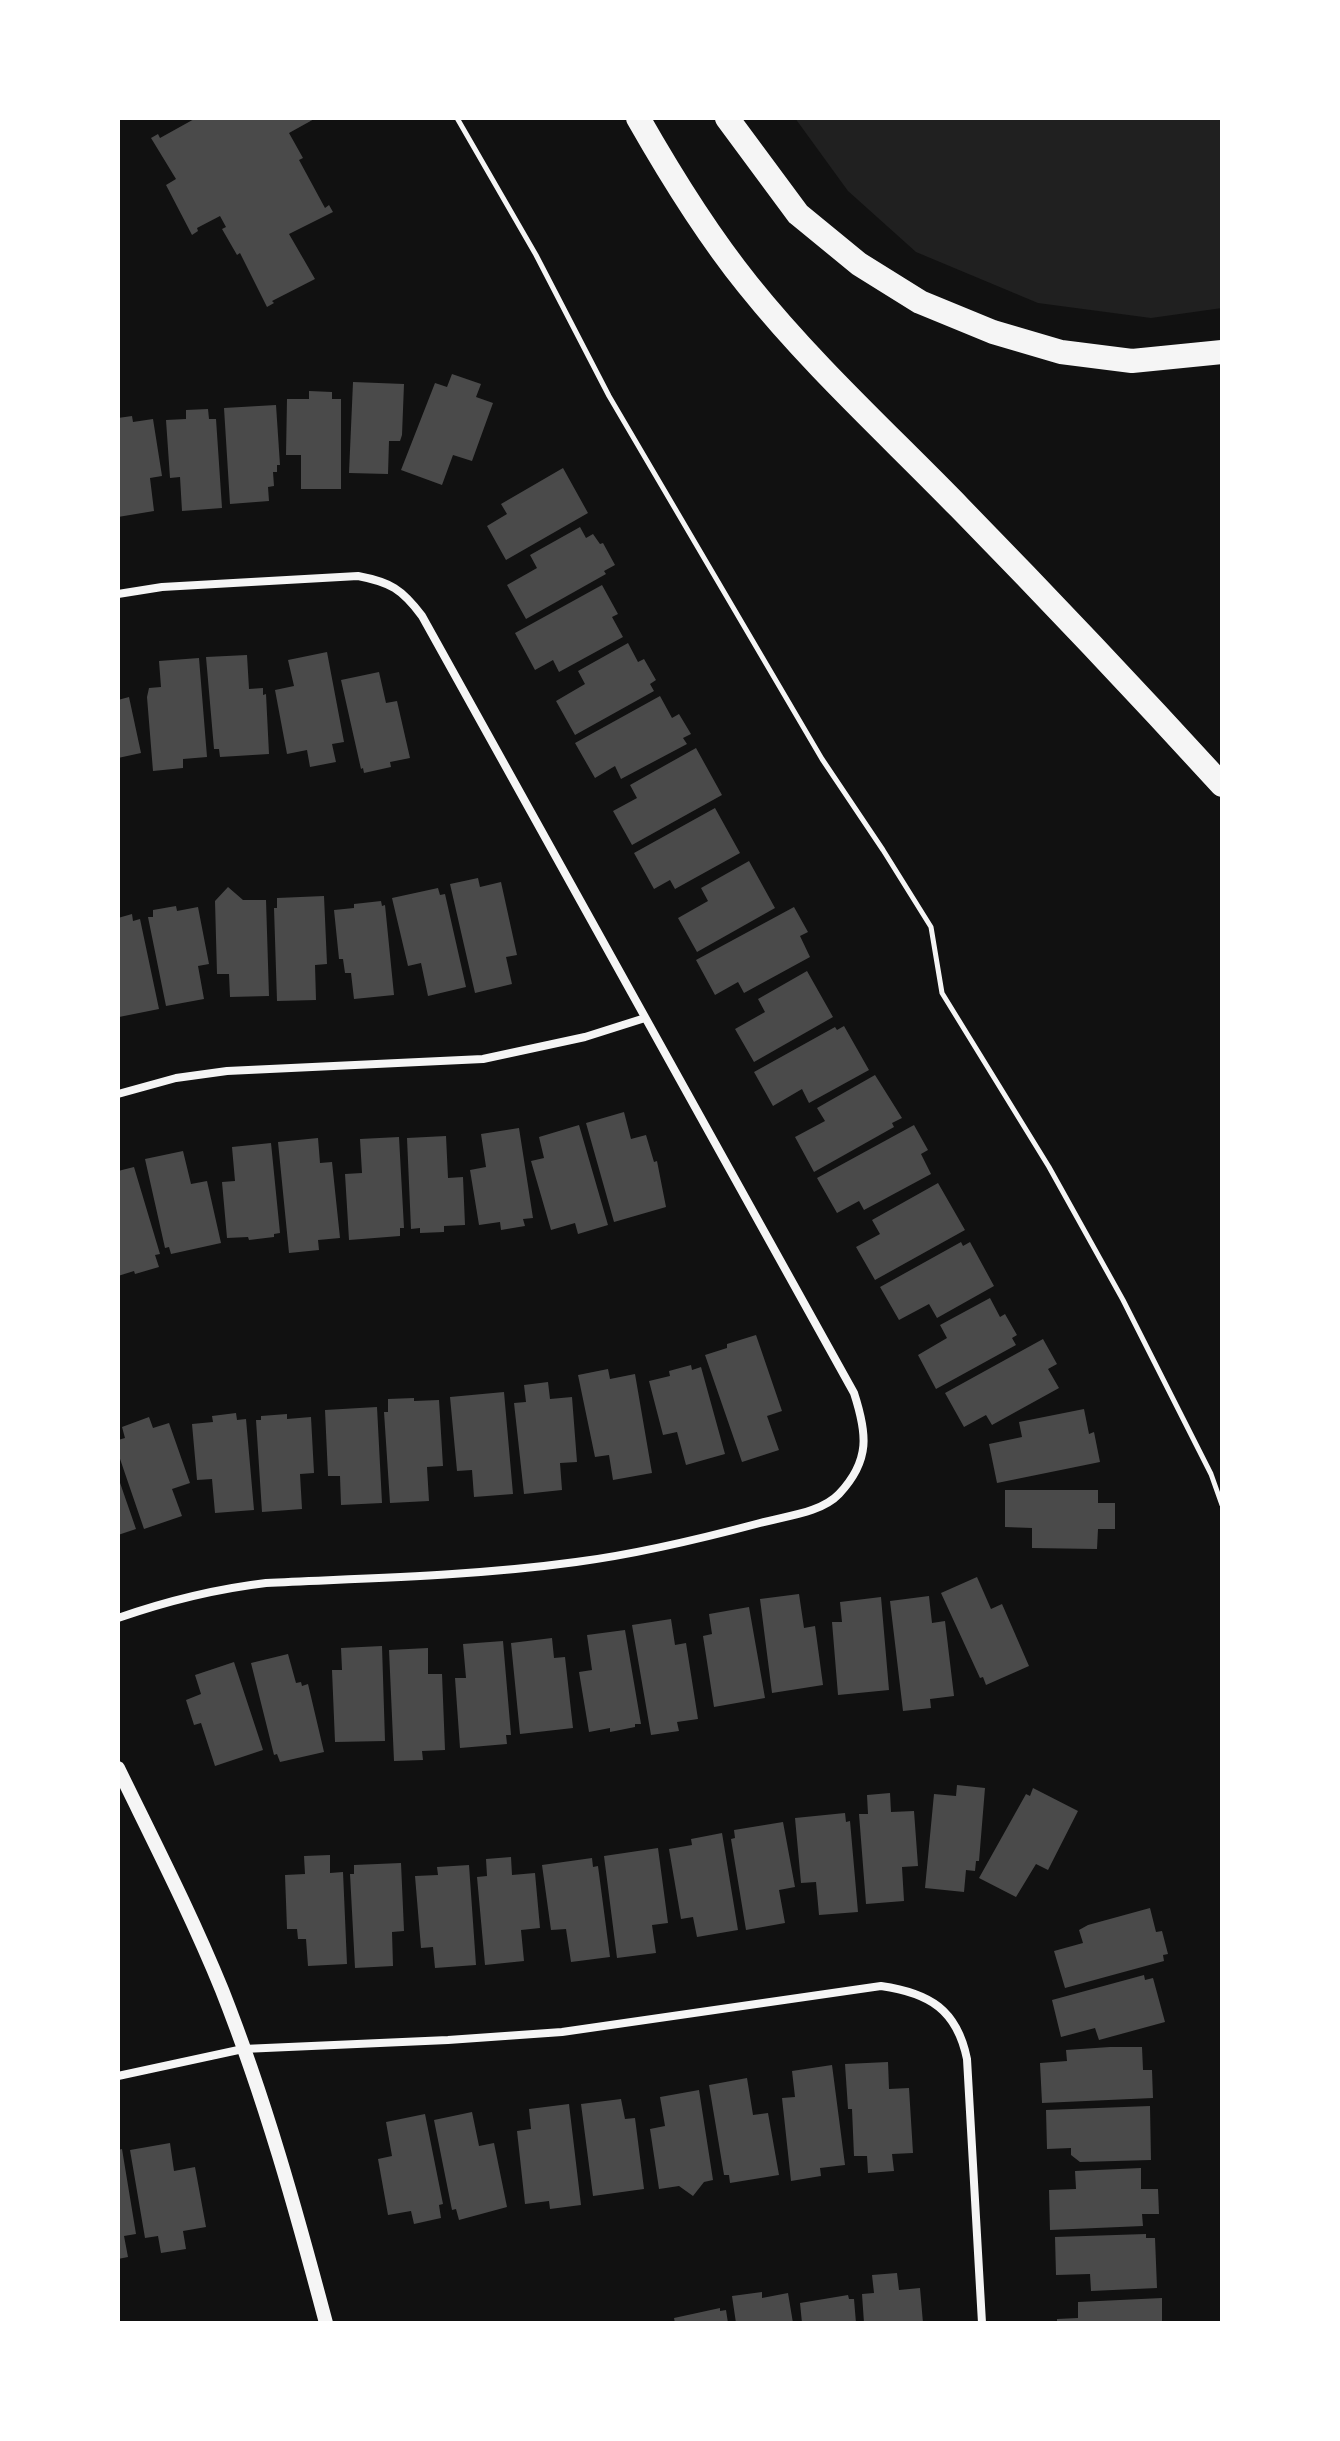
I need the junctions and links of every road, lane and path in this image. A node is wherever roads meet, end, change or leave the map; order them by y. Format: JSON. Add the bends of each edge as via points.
{"nodes":[{"id":1,"x":457,"y":118,"type":"edge"},
{"id":2,"x":638,"y":118,"type":"edge"},
{"id":3,"x":727,"y":118,"type":"edge"},
{"id":4,"x":1222,"y":352,"type":"edge"},
{"id":5,"x":118,"y":594,"type":"edge"},
{"id":6,"x":1222,"y":785,"type":"edge"},
{"id":7,"x":645,"y":1018,"type":"junction"},
{"id":8,"x":118,"y":1094,"type":"edge"},
{"id":9,"x":1222,"y":1505,"type":"edge"},
{"id":10,"x":118,"y":1618,"type":"edge"},
{"id":11,"x":118,"y":1768,"type":"edge"},
{"id":12,"x":243,"y":2049,"type":"junction"},
{"id":13,"x":118,"y":2076,"type":"edge"},
{"id":14,"x":326,"y":2323,"type":"edge"},
{"id":15,"x":982,"y":2323,"type":"edge"}],
"edges":[{"from":1,"to":9,"type":"path","via":[[609,396],[822,759],[931,927],[942,993],[1123,1300]]},
{"from":2,"to":6,"type":"highway","via":[[707,229],[794,338],[1038,587]]},
{"from":3,"to":4,"type":"highway","via":[[798,214],[859,264],[920,302],[1061,352],[1132,361]]},
{"from":5,"to":7,"type":"street","via":[[358,576],[399,589],[422,616]]},
{"from":7,"to":8,"type":"street","via":[[483,1059],[227,1071]]},
{"from":7,"to":10,"type":"street","via":[[854,1393],[866,1439],[859,1464],[838,1495],[818,1507],[713,1536],[578,1562],[252,1584]]},
{"from":11,"to":12,"type":"street","via":[[183,1900]]},
{"from":12,"to":13,"type":"street"},
{"from":12,"to":14,"type":"street","via":[[273,2133]]},
{"from":12,"to":15,"type":"street","via":[[562,2032],[881,1986],[922,1994],[949,2015],[967,2059]]}]}
